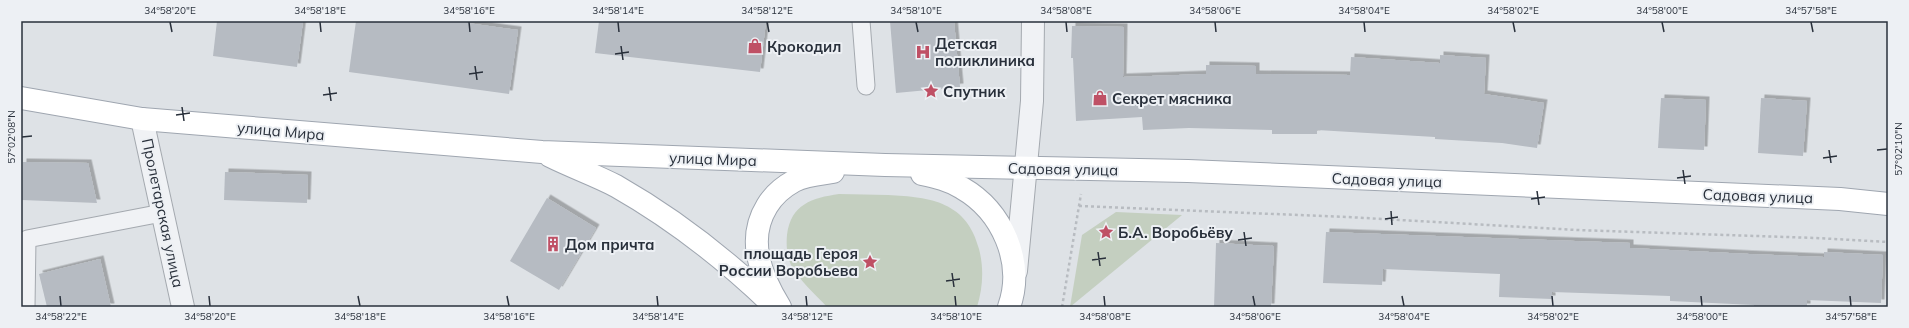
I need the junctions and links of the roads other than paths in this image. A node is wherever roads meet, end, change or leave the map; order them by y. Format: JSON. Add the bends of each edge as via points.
{"nodes":[{"id":1,"x":861,"y":21,"type":"edge"},
{"id":2,"x":1033,"y":21,"type":"edge"},
{"id":3,"x":866,"y":86,"type":"dead end"},
{"id":4,"x":21,"y":98,"type":"edge"},
{"id":5,"x":142,"y":119,"type":"junction"},
{"id":6,"x":542,"y":152,"type":"junction"},
{"id":7,"x":884,"y":165,"type":"junction"},
{"id":8,"x":1027,"y":168,"type":"junction"},
{"id":9,"x":1888,"y":204,"type":"edge"},
{"id":10,"x":162,"y":213,"type":"junction"},
{"id":11,"x":1011,"y":298,"type":"edge"},
{"id":12,"x":26,"y":307,"type":"edge"},
{"id":13,"x":183,"y":307,"type":"edge"},
{"id":14,"x":775,"y":307,"type":"edge"},
{"id":15,"x":780,"y":307,"type":"edge"}],
"edges":[{"from":1,"to":3,"type":"lane"},
{"from":2,"to":8,"type":"street","via":[[1034,74]]},
{"from":4,"to":5,"type":"main road","name":"улица Мира"},
{"from":5,"to":6,"type":"main road","name":"улица Мира"},
{"from":5,"to":10,"type":"street","name":"Пролетарская улица"},
{"from":6,"to":7,"type":"main road","name":"улица Мира"},
{"from":6,"to":14,"type":"main road","name":"улица Мира","via":[[591,174],[646,204],[721,257]]},
{"from":7,"to":8,"type":"main road","name":"Садовая улица"},
{"from":7,"to":11,"type":"main road","via":[[945,180],[969,192],[983,204],[1007,240],[1014,266]]},
{"from":7,"to":15,"type":"main road","via":[[803,178],[787,185],[770,202],[758,229],[757,253],[763,275]]},
{"from":8,"to":9,"type":"main road","name":"Садовая улица","via":[[1203,172],[1832,199]]},
{"from":8,"to":11,"type":"street"},
{"from":10,"to":12,"type":"lane","via":[[27,239]]},
{"from":10,"to":13,"type":"street","name":"Пролетарская улица"}]}
